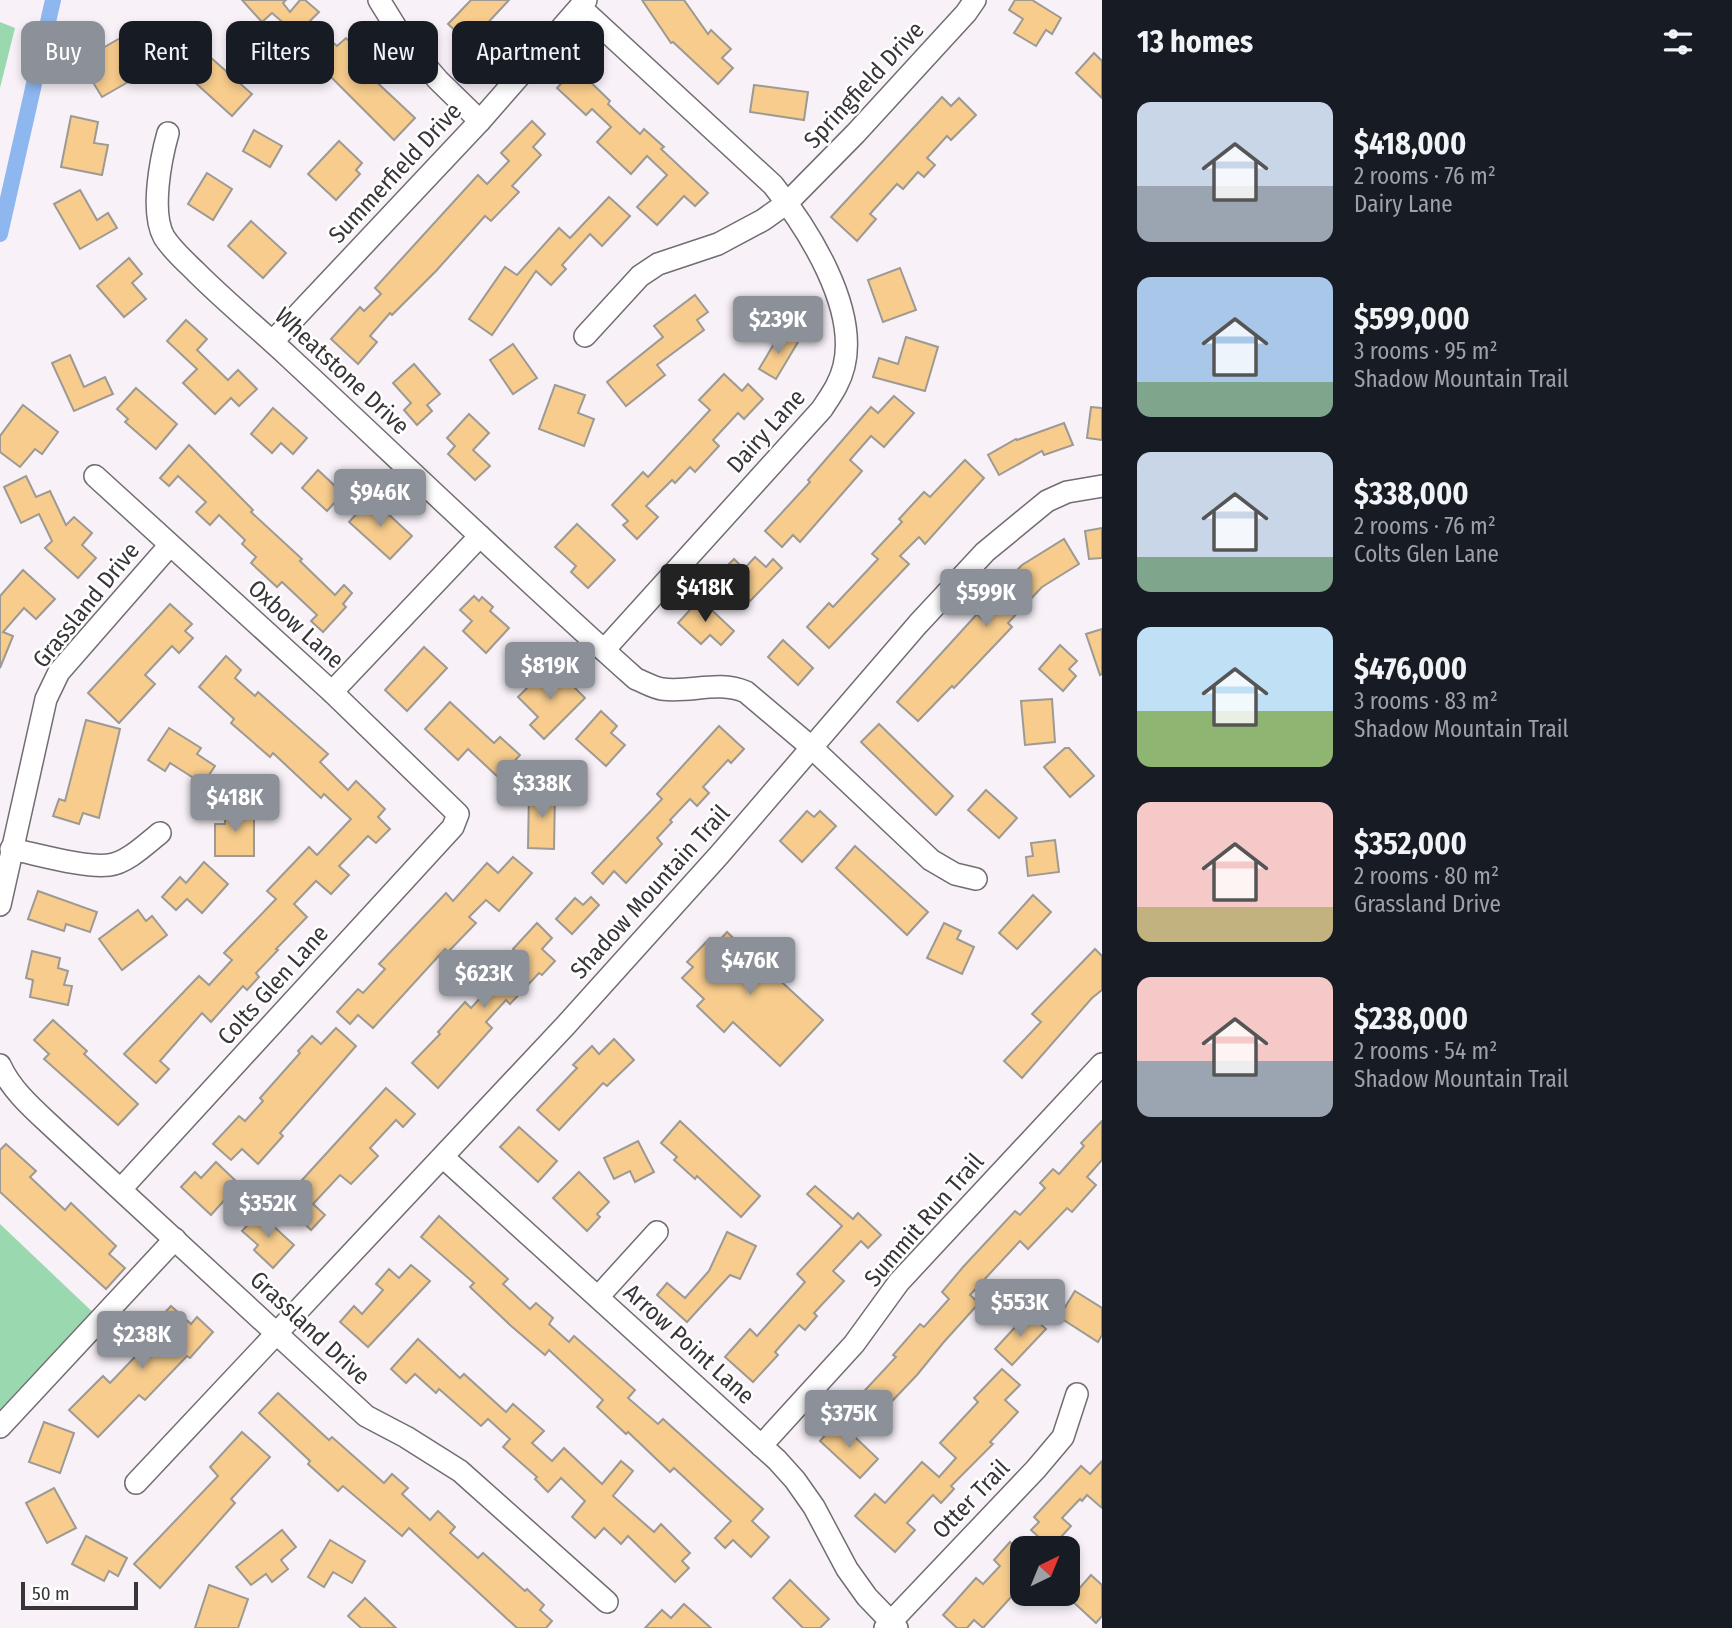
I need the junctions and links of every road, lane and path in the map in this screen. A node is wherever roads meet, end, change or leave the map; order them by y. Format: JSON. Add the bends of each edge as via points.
{"nodes":[{"id":1,"x":379,"y":0,"type":"edge"},
{"id":2,"x":975,"y":0,"type":"edge"},
{"id":3,"x":583,"y":3,"type":"edge"},
{"id":4,"x":480,"y":121,"type":"junction"},
{"id":5,"x":168,"y":132,"type":"dead end"},
{"id":6,"x":787,"y":203,"type":"junction"},
{"id":7,"x":585,"y":336,"type":"dead end"},
{"id":8,"x":273,"y":341,"type":"junction"},
{"id":9,"x":95,"y":475,"type":"dead end"},
{"id":10,"x":1102,"y":486,"type":"edge"},
{"id":11,"x":480,"y":537,"type":"junction"},
{"id":12,"x":170,"y":545,"type":"junction"},
{"id":13,"x":604,"y":650,"type":"junction"},
{"id":14,"x":332,"y":692,"type":"junction"},
{"id":15,"x":811,"y":747,"type":"junction"},
{"id":16,"x":458,"y":814,"type":"joint"},
{"id":17,"x":160,"y":833,"type":"dead end"},
{"id":18,"x":11,"y":849,"type":"junction"},
{"id":19,"x":976,"y":879,"type":"dead end"},
{"id":20,"x":0,"y":905,"type":"edge"},
{"id":21,"x":1102,"y":1064,"type":"edge"},
{"id":22,"x":0,"y":1065,"type":"edge"},
{"id":23,"x":443,"y":1157,"type":"junction"},
{"id":24,"x":121,"y":1189,"type":"junction"},
{"id":25,"x":657,"y":1232,"type":"dead end"},
{"id":26,"x":175,"y":1238,"type":"junction"},
{"id":27,"x":598,"y":1297,"type":"junction"},
{"id":28,"x":277,"y":1334,"type":"junction"},
{"id":29,"x":1077,"y":1394,"type":"dead end"},
{"id":30,"x":0,"y":1427,"type":"edge"},
{"id":31,"x":761,"y":1446,"type":"junction"},
{"id":32,"x":136,"y":1483,"type":"dead end"},
{"id":33,"x":607,"y":1602,"type":"dead end"},
{"id":34,"x":891,"y":1626,"type":"edge"}],
"edges":[{"from":1,"to":4,"type":"street","via":[[405,42]]},
{"from":2,"to":6,"type":"street","name":"Springfield Drive"},
{"from":3,"to":4,"type":"street","name":"Summerfield Drive"},
{"from":3,"to":6,"type":"street","name":"Dairy Lane"},
{"from":4,"to":8,"type":"street","name":"Summerfield Drive"},
{"from":5,"to":8,"type":"street","name":"Wheatstone Drive","via":[[157,189],[164,236],[214,290]]},
{"from":6,"to":7,"type":"street","name":"Springfield Drive","via":[[718,244],[658,264],[640,276]]},
{"from":6,"to":13,"type":"street","name":"Dairy Lane","via":[[820,258],[842,308],[847,340],[837,386],[822,409]]},
{"from":8,"to":11,"type":"street","name":"Wheatstone Drive"},
{"from":9,"to":12,"type":"street","name":"Oxbow Lane"},
{"from":10,"to":15,"type":"street","name":"Shadow Mountain Trail","via":[[1048,500],[985,552]]},
{"from":11,"to":13,"type":"street","name":"Wheatstone Drive"},
{"from":11,"to":14,"type":"street"},
{"from":12,"to":14,"type":"street","name":"Oxbow Lane"},
{"from":12,"to":18,"type":"street","name":"Grassland Drive","via":[[59,672],[46,699]]},
{"from":13,"to":15,"type":"street","name":"Wheatstone Drive","via":[[636,679],[662,689],[722,686],[746,692]]},
{"from":14,"to":16,"type":"street","name":"Oxbow Lane"},
{"from":15,"to":19,"type":"street","name":"Wheatstone Drive","via":[[931,859],[955,874]]},
{"from":15,"to":23,"type":"street","name":"Shadow Mountain Trail"},
{"from":16,"to":24,"type":"street","name":"Colts Glen Lane","via":[[453,827]]},
{"from":17,"to":18,"type":"street","via":[[111,866]]},
{"from":18,"to":20,"type":"street","name":"Grassland Drive"},
{"from":21,"to":31,"type":"street","name":"Summit Run Trail","via":[[899,1282],[854,1344]]},
{"from":22,"to":24,"type":"street","name":"Grassland Drive","via":[[25,1101]]},
{"from":23,"to":27,"type":"street","name":"Arrow Point Lane"},
{"from":23,"to":28,"type":"street","name":"Shadow Mountain Trail"},
{"from":24,"to":26,"type":"street","name":"Grassland Drive"},
{"from":25,"to":27,"type":"street","name":"Arrow Point Lane"},
{"from":26,"to":28,"type":"street","name":"Grassland Drive"},
{"from":26,"to":30,"type":"street"},
{"from":27,"to":31,"type":"street","name":"Arrow Point Lane"},
{"from":28,"to":32,"type":"street","name":"Shadow Mountain Trail"},
{"from":28,"to":33,"type":"street","name":"Grassland Drive","via":[[366,1416],[460,1471]]},
{"from":29,"to":34,"type":"street","name":"Otter Trail","via":[[1063,1437]]},
{"from":31,"to":34,"type":"street","name":"Arrow Point Lane","via":[[795,1480],[847,1569]]}]}
